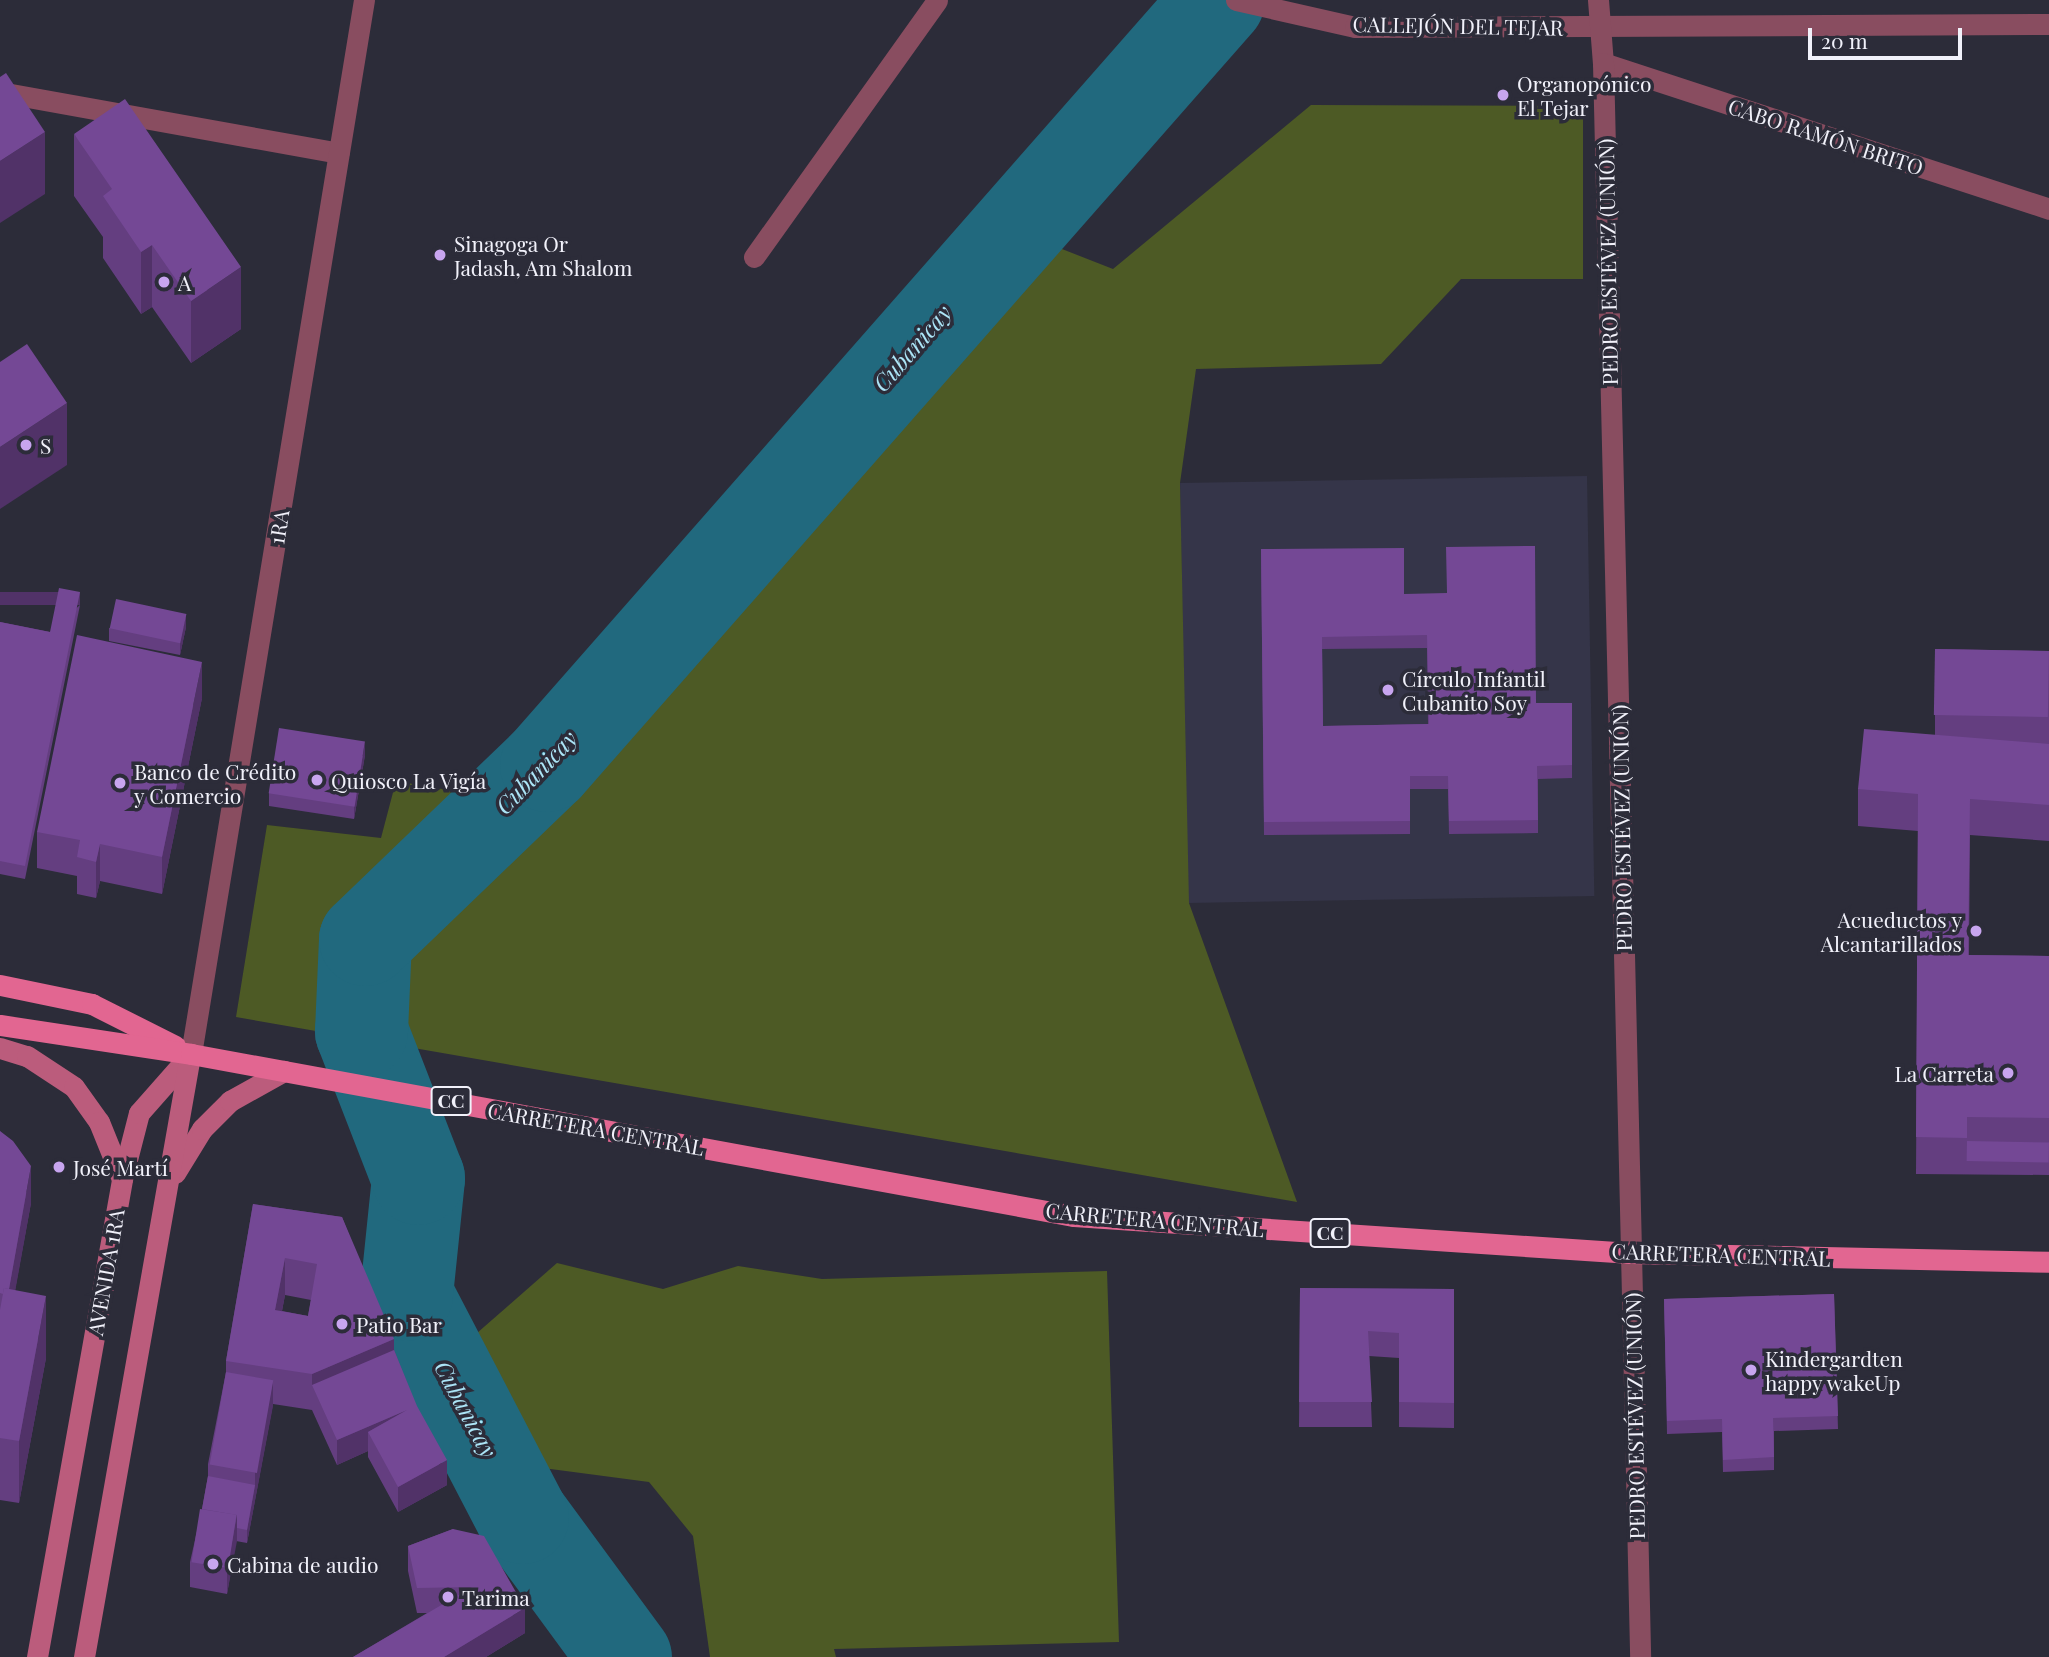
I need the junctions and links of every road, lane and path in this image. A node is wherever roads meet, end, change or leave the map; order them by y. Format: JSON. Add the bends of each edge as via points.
{"nodes":[{"id":1,"x":364,"y":0,"type":"edge"},
{"id":2,"x":937,"y":0,"type":"edge"},
{"id":3,"x":1236,"y":0,"type":"edge"},
{"id":4,"x":1598,"y":0,"type":"edge"},
{"id":5,"x":2049,"y":24,"type":"edge"},
{"id":6,"x":1599,"y":26,"type":"junction"},
{"id":7,"x":1603,"y":63,"type":"junction"},
{"id":8,"x":0,"y":92,"type":"edge"},
{"id":9,"x":339,"y":153,"type":"junction"},
{"id":10,"x":2049,"y":209,"type":"edge"},
{"id":11,"x":754,"y":257,"type":"dead end"},
{"id":12,"x":0,"y":985,"type":"edge"},
{"id":13,"x":0,"y":1025,"type":"edge"},
{"id":14,"x":0,"y":1048,"type":"edge"},
{"id":15,"x":191,"y":1054,"type":"junction"},
{"id":16,"x":284,"y":1071,"type":"junction"},
{"id":17,"x":122,"y":1179,"type":"junction"},
{"id":18,"x":168,"y":1184,"type":"junction"},
{"id":19,"x":1630,"y":1253,"type":"junction"},
{"id":20,"x":2049,"y":1262,"type":"edge"},
{"id":21,"x":37,"y":1657,"type":"edge"},
{"id":22,"x":84,"y":1657,"type":"edge"},
{"id":23,"x":1640,"y":1657,"type":"edge"}],
"edges":[{"from":1,"to":9,"type":"street","name":"1RA"},
{"from":2,"to":11,"type":"street"},
{"from":3,"to":6,"type":"street","name":"CALLEJÓN DEL TEJAR","via":[[1355,27]]},
{"from":4,"to":6,"type":"street","name":"PEDRO ESTÉVEZ (UNIÓN)"},
{"from":5,"to":6,"type":"street","name":"CALLEJÓN DEL TEJAR"},
{"from":6,"to":7,"type":"street","name":"PEDRO ESTÉVEZ (UNIÓN)"},
{"from":7,"to":10,"type":"street","name":"CABO RAMÓN BRITO"},
{"from":7,"to":19,"type":"street","name":"PEDRO ESTÉVEZ (UNIÓN)"},
{"from":8,"to":9,"type":"street"},
{"from":9,"to":15,"type":"street","name":"1RA"},
{"from":12,"to":15,"type":"main road","name":"CARRETERA CENTRAL","number":"CC","via":[[92,1004]]},
{"from":13,"to":15,"type":"main road","name":"CARRETERA CENTRAL","number":"CC"},
{"from":14,"to":17,"type":"main road","via":[[27,1056],[74,1087],[99,1122]]},
{"from":15,"to":16,"type":"main road","name":"CARRETERA CENTRAL","number":"CC"},
{"from":15,"to":17,"type":"main road","name":"AVENIDA 1RA","via":[[139,1113]]},
{"from":15,"to":18,"type":"main road"},
{"from":16,"to":18,"type":"main road","via":[[230,1101],[202,1129]]},
{"from":16,"to":19,"type":"main road","name":"CARRETERA CENTRAL","number":"CC","via":[[1074,1216]]},
{"from":17,"to":21,"type":"main road","name":"AVENIDA 1RA"},
{"from":18,"to":22,"type":"main road"},
{"from":19,"to":20,"type":"main road","name":"CARRETERA CENTRAL","number":"CC"},
{"from":19,"to":23,"type":"street","name":"PEDRO ESTÉVEZ (UNIÓN)"}]}
